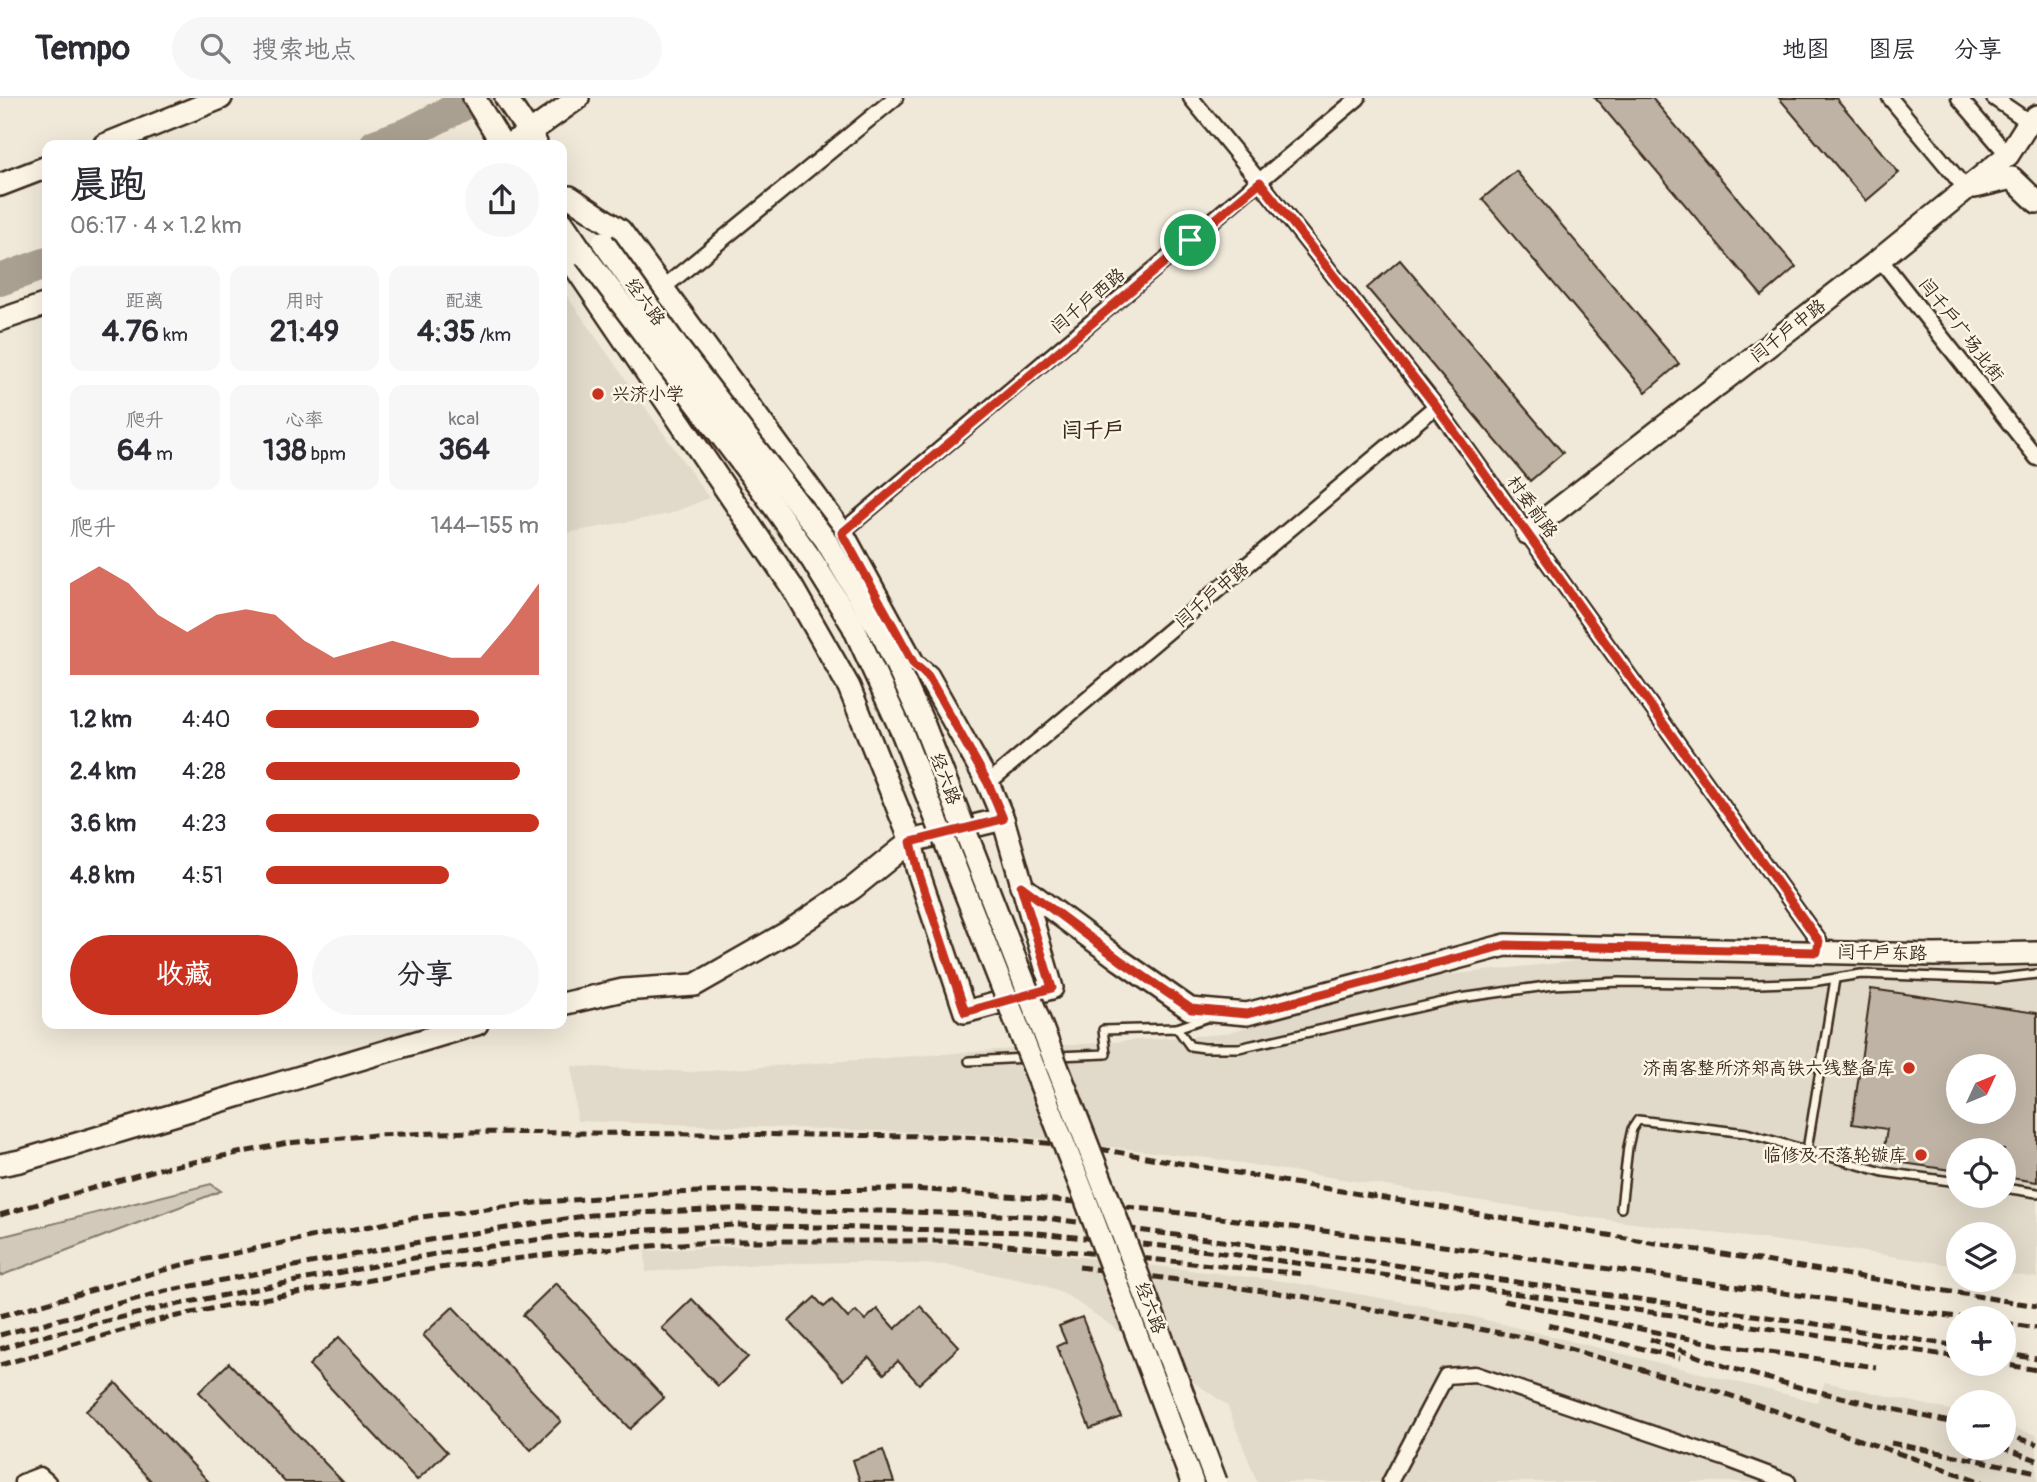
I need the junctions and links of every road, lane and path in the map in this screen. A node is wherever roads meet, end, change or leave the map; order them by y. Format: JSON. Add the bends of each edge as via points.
{"nodes":[{"id":1,"x":222,"y":98,"type":"edge"},
{"id":2,"x":474,"y":98,"type":"edge"},
{"id":3,"x":578,"y":98,"type":"edge"},
{"id":4,"x":895,"y":98,"type":"edge"},
{"id":5,"x":1191,"y":98,"type":"edge"},
{"id":6,"x":1358,"y":98,"type":"edge"},
{"id":7,"x":1890,"y":98,"type":"edge"},
{"id":8,"x":1959,"y":98,"type":"edge"},
{"id":9,"x":1994,"y":98,"type":"edge"},
{"id":10,"x":511,"y":106,"type":"edge"},
{"id":11,"x":2033,"y":119,"type":"edge"},
{"id":12,"x":533,"y":139,"type":"edge"},
{"id":13,"x":117,"y":140,"type":"edge"},
{"id":14,"x":501,"y":140,"type":"edge"},
{"id":15,"x":2008,"y":155,"type":"junction"},
{"id":16,"x":42,"y":169,"type":"edge"},
{"id":17,"x":1260,"y":182,"type":"junction"},
{"id":18,"x":0,"y":185,"type":"edge"},
{"id":19,"x":1966,"y":189,"type":"junction"},
{"id":20,"x":567,"y":191,"type":"edge"},
{"id":21,"x":567,"y":191,"type":"edge"},
{"id":22,"x":2037,"y":202,"type":"edge"},
{"id":23,"x":567,"y":229,"type":"edge"},
{"id":24,"x":567,"y":255,"type":"edge"},
{"id":25,"x":1880,"y":259,"type":"junction"},
{"id":26,"x":663,"y":288,"type":"junction"},
{"id":27,"x":42,"y":306,"type":"edge"},
{"id":28,"x":0,"y":320,"type":"edge"},
{"id":29,"x":1436,"y":406,"type":"junction"},
{"id":30,"x":2037,"y":458,"type":"edge"},
{"id":31,"x":842,"y":533,"type":"junction"},
{"id":32,"x":1527,"y":533,"type":"junction"},
{"id":33,"x":988,"y":783,"type":"junction"},
{"id":34,"x":1003,"y":819,"type":"junction"},
{"id":35,"x":911,"y":842,"type":"junction"},
{"id":36,"x":1021,"y":886,"type":"junction"},
{"id":37,"x":1817,"y":952,"type":"junction"},
{"id":38,"x":2037,"y":953,"type":"edge"},
{"id":39,"x":2037,"y":974,"type":"edge"},
{"id":40,"x":1835,"y":979,"type":"junction"},
{"id":41,"x":567,"y":1002,"type":"edge"},
{"id":42,"x":1218,"y":1012,"type":"junction"},
{"id":43,"x":1177,"y":1028,"type":"junction"},
{"id":44,"x":460,"y":1029,"type":"edge"},
{"id":45,"x":969,"y":1061,"type":"dead end"},
{"id":46,"x":1807,"y":1150,"type":"junction"},
{"id":47,"x":0,"y":1165,"type":"edge"},
{"id":48,"x":1946,"y":1180,"type":"edge"},
{"id":49,"x":2016,"y":1190,"type":"edge"},
{"id":50,"x":2037,"y":1193,"type":"edge"},
{"id":51,"x":1621,"y":1208,"type":"dead end"},
{"id":52,"x":22,"y":1482,"type":"edge"},
{"id":53,"x":48,"y":1482,"type":"edge"},
{"id":54,"x":1192,"y":1482,"type":"edge"},
{"id":55,"x":1216,"y":1482,"type":"edge"},
{"id":56,"x":1390,"y":1482,"type":"edge"},
{"id":57,"x":1788,"y":1482,"type":"edge"}],
"edges":[{"from":1,"to":13,"type":"main road"},
{"from":2,"to":14,"type":"main road"},
{"from":3,"to":12,"type":"main road"},
{"from":4,"to":26,"type":"street"},
{"from":5,"to":17,"type":"street","name":"村委前路"},
{"from":6,"to":17,"type":"street","name":"闫千户西路"},
{"from":7,"to":19,"type":"street"},
{"from":8,"to":15,"type":"street"},
{"from":9,"to":11,"type":"street"},
{"from":10,"to":12,"type":"main road"},
{"from":11,"to":15,"type":"main road","name":"闫千户中路"},
{"from":15,"to":19,"type":"main road","name":"闫千户中路"},
{"from":16,"to":18,"type":"main road"},
{"from":17,"to":29,"type":"street","name":"村委前路"},
{"from":17,"to":31,"type":"street","name":"闫千户西路"},
{"from":19,"to":22,"type":"main road","via":[[2012,177]]},
{"from":19,"to":25,"type":"main road","name":"闫千户中路"},
{"from":20,"to":26,"type":"main road","via":[[620,230]]},
{"from":21,"to":55,"type":"main road","name":"经六路","bridge":true,"via":[[679,349],[825,539],[896,661]]},
{"from":23,"to":54,"type":"main road","name":"经六路","bridge":true,"via":[[812,559],[853,626],[902,732]]},
{"from":24,"to":35,"type":"main road","via":[[792,587],[849,687]]},
{"from":25,"to":30,"type":"street","name":"闫千户广场北街"},
{"from":25,"to":32,"type":"main road","name":"闫千户中路"},
{"from":26,"to":31,"type":"main road"},
{"from":27,"to":28,"type":"main road"},
{"from":29,"to":32,"type":"street","name":"村委前路"},
{"from":29,"to":33,"type":"street","name":"闫千户中路"},
{"from":31,"to":33,"type":"main road","via":[[914,664],[928,676]]},
{"from":32,"to":37,"type":"street","name":"村委前路","via":[[1819,941]]},
{"from":33,"to":34,"type":"main road"},
{"from":34,"to":35,"type":"main road"},
{"from":34,"to":36,"type":"main road"},
{"from":35,"to":36,"type":"main road","via":[[965,1012],[1052,988]]},
{"from":35,"to":41,"type":"main road","via":[[788,932],[695,985],[623,990]]},
{"from":36,"to":42,"type":"main road","name":"闫千户东路","via":[[1191,1009]]},
{"from":37,"to":38,"type":"main road","name":"闫千户东路"},
{"from":37,"to":42,"type":"main road","name":"闫千户东路","via":[[1506,945],[1247,1014]]},
{"from":39,"to":40,"type":"lane","via":[[1993,979],[1861,974]]},
{"from":40,"to":43,"type":"lane","via":[[1553,985],[1460,998],[1239,1048],[1190,1046]]},
{"from":40,"to":46,"type":"lane"},
{"from":42,"to":43,"type":"lane"},
{"from":43,"to":45,"type":"lane","via":[[1102,1030],[1106,1054]]},
{"from":44,"to":47,"type":"main road"},
{"from":46,"to":48,"type":"lane","via":[[1883,1172]]},
{"from":46,"to":51,"type":"lane","via":[[1746,1133],[1638,1120],[1630,1138]]},
{"from":49,"to":50,"type":"lane"},
{"from":52,"to":53,"type":"street","via":[[40,1475]]},
{"from":56,"to":57,"type":"street","via":[[1446,1376],[1475,1374]]}]}
